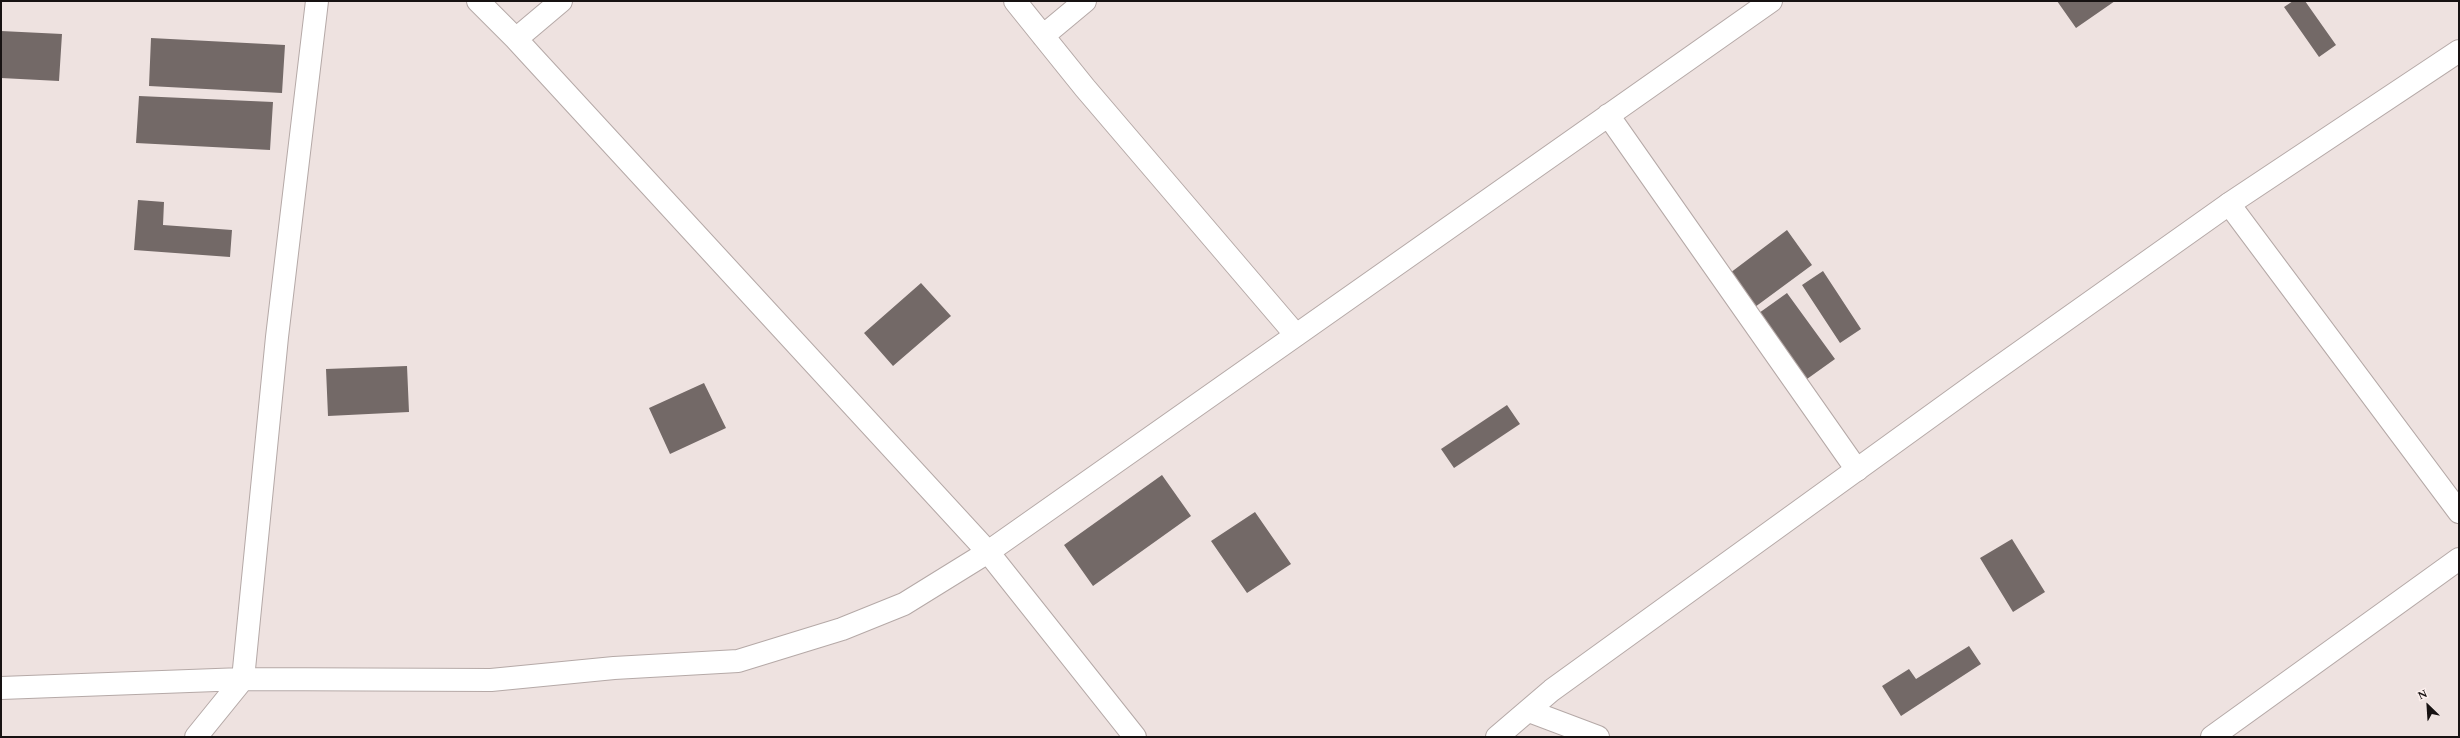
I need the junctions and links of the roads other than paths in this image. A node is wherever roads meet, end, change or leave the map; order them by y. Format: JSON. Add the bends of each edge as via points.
{"nodes":[{"id":1,"x":317,"y":1,"type":"edge"},
{"id":2,"x":478,"y":1,"type":"edge"},
{"id":3,"x":561,"y":1,"type":"edge"},
{"id":4,"x":1015,"y":1,"type":"edge"},
{"id":5,"x":1085,"y":1,"type":"edge"},
{"id":6,"x":1771,"y":1,"type":"edge"},
{"id":7,"x":1043,"y":36,"type":"junction"},
{"id":8,"x":516,"y":39,"type":"junction"},
{"id":9,"x":2459,"y":51,"type":"edge"},
{"id":10,"x":1608,"y":115,"type":"junction"},
{"id":11,"x":2229,"y":204,"type":"junction"},
{"id":12,"x":1296,"y":335,"type":"junction"},
{"id":13,"x":1857,"y":470,"type":"junction"},
{"id":14,"x":2459,"y":512,"type":"edge"},
{"id":15,"x":988,"y":552,"type":"junction"},
{"id":16,"x":2459,"y":559,"type":"edge"},
{"id":17,"x":243,"y":679,"type":"junction"},
{"id":18,"x":1,"y":688,"type":"edge"},
{"id":19,"x":1529,"y":711,"type":"junction"},
{"id":20,"x":196,"y":737,"type":"edge"},
{"id":21,"x":1135,"y":737,"type":"edge"},
{"id":22,"x":1497,"y":737,"type":"edge"},
{"id":23,"x":1598,"y":737,"type":"edge"},
{"id":24,"x":2212,"y":737,"type":"edge"}],
"edges":[{"from":1,"to":17,"type":"street","via":[[278,337]]},
{"from":2,"to":8,"type":"street"},
{"from":3,"to":8,"type":"street"},
{"from":4,"to":7,"type":"street"},
{"from":5,"to":7,"type":"street"},
{"from":6,"to":10,"type":"street"},
{"from":7,"to":12,"type":"street"},
{"from":8,"to":15,"type":"street"},
{"from":9,"to":11,"type":"street"},
{"from":10,"to":12,"type":"street"},
{"from":10,"to":13,"type":"street"},
{"from":11,"to":13,"type":"street"},
{"from":11,"to":14,"type":"street"},
{"from":12,"to":15,"type":"street"},
{"from":13,"to":19,"type":"street","via":[[1552,690]]},
{"from":15,"to":17,"type":"street","via":[[904,604],[842,629],[738,661],[614,668],[491,680]]},
{"from":15,"to":21,"type":"street"},
{"from":16,"to":24,"type":"street"},
{"from":17,"to":18,"type":"street"},
{"from":17,"to":20,"type":"street"},
{"from":19,"to":22,"type":"street"},
{"from":19,"to":23,"type":"street"}]}
